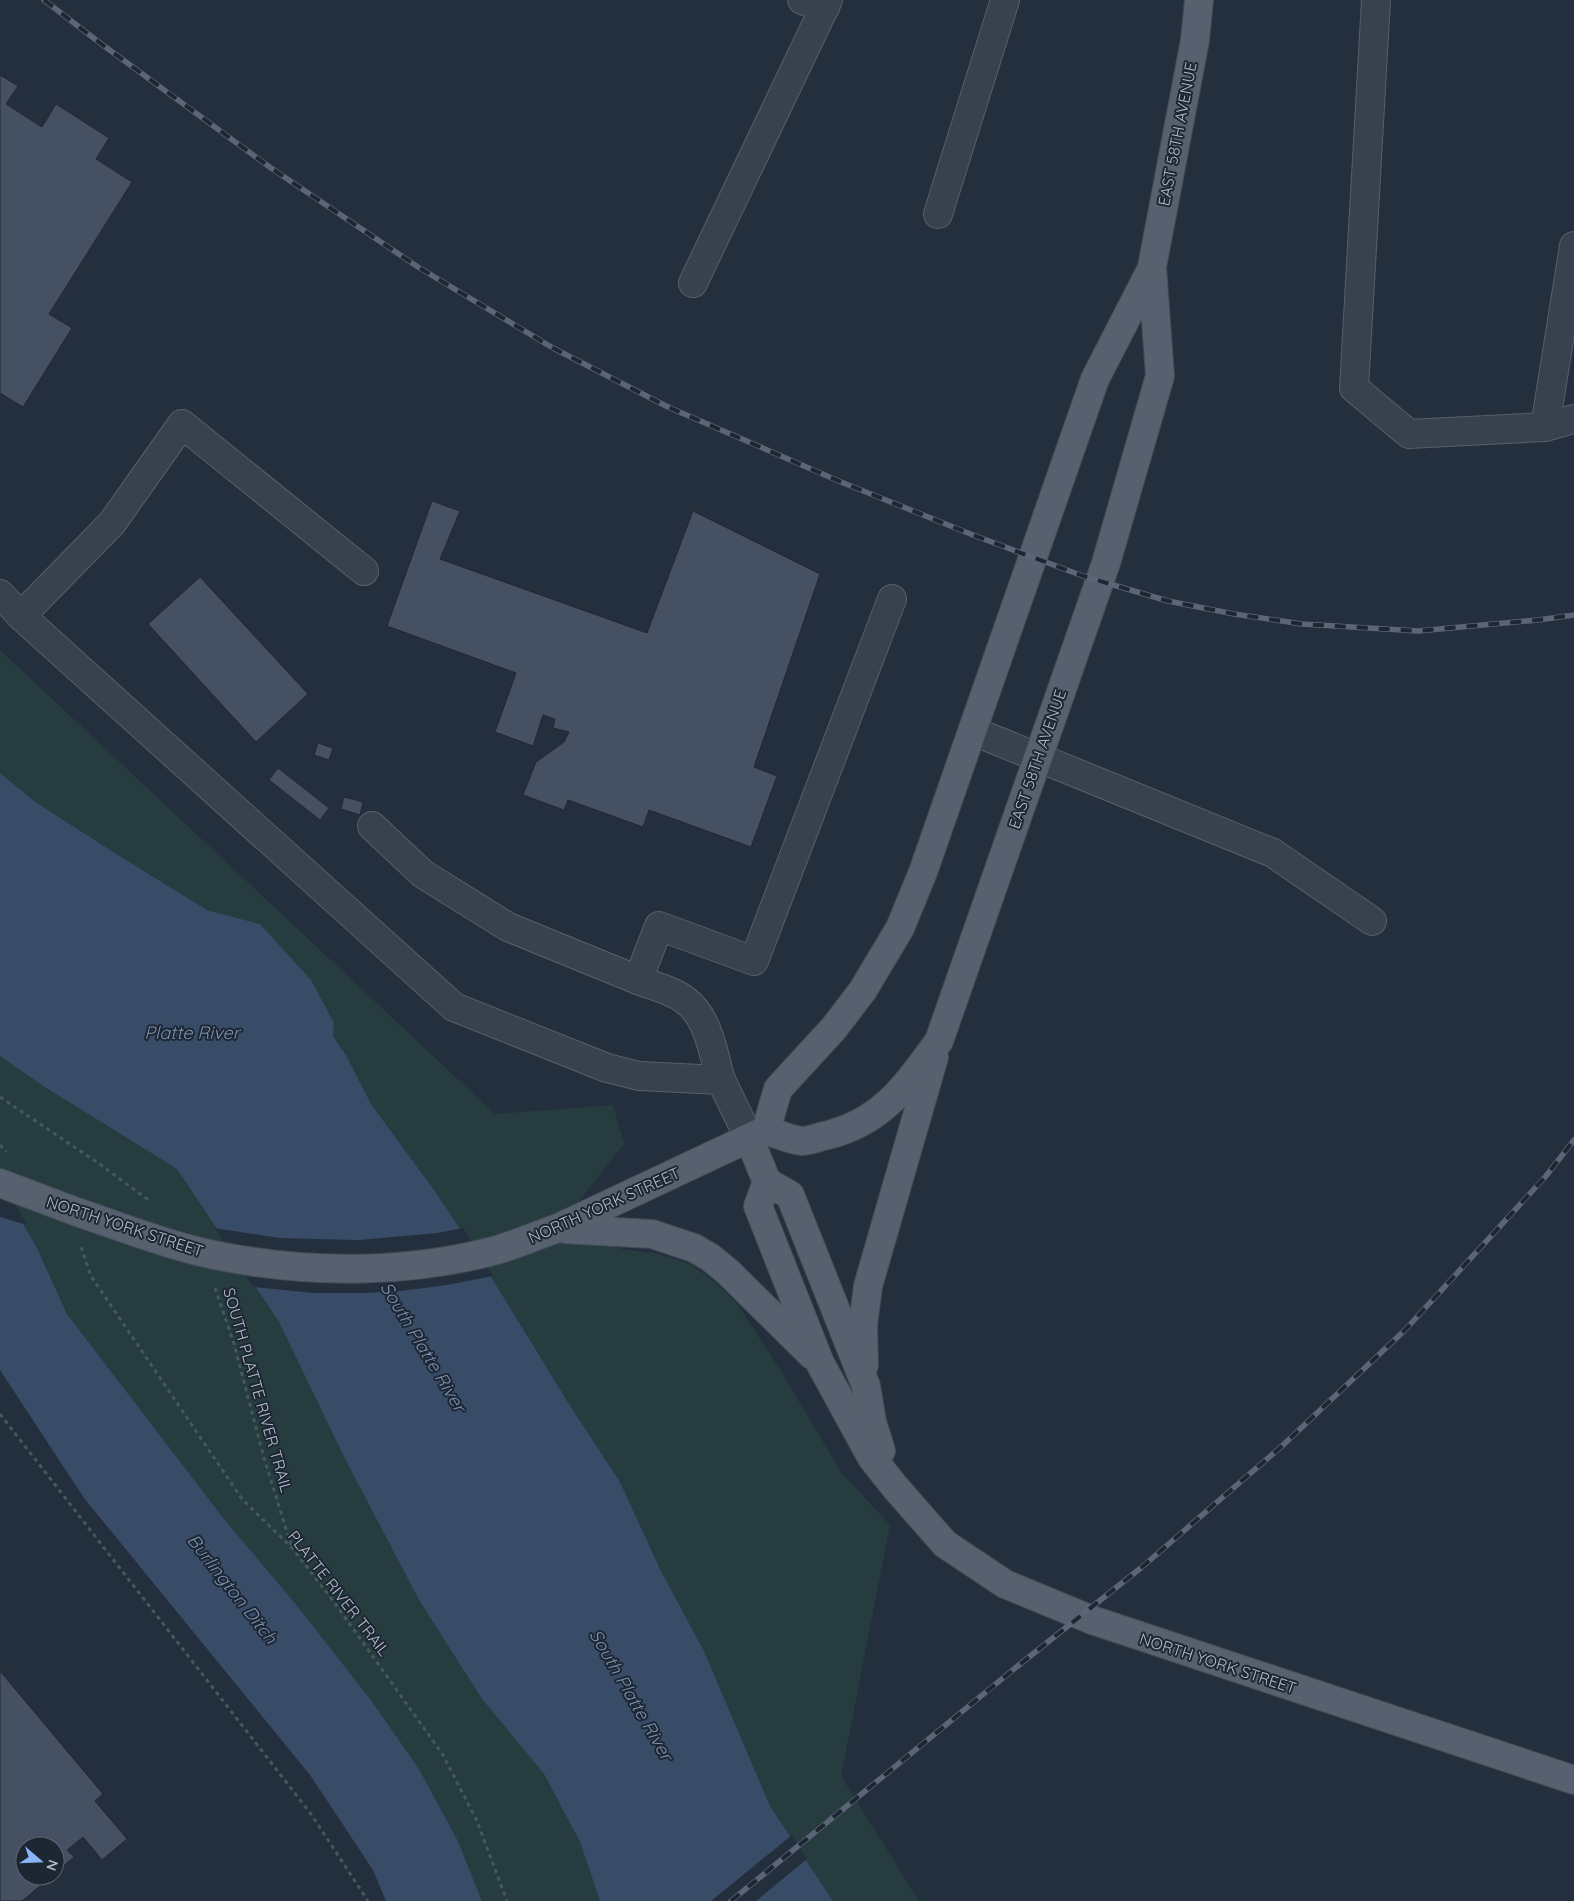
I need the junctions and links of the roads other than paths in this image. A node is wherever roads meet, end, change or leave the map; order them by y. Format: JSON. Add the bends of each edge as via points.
{"nodes":[{"id":1,"x":1005,"y":0,"type":"edge"},
{"id":2,"x":1199,"y":0,"type":"edge"},
{"id":3,"x":1376,"y":0,"type":"edge"},
{"id":4,"x":818,"y":3,"type":"edge"},
{"id":5,"x":938,"y":214,"type":"dead end"},
{"id":6,"x":1574,"y":246,"type":"edge"},
{"id":7,"x":1152,"y":267,"type":"junction"},
{"id":8,"x":693,"y":283,"type":"dead end"},
{"id":9,"x":1574,"y":419,"type":"edge"},
{"id":10,"x":1545,"y":427,"type":"junction"},
{"id":11,"x":364,"y":571,"type":"dead end"},
{"id":12,"x":0,"y":594,"type":"edge"},
{"id":13,"x":892,"y":599,"type":"dead end"},
{"id":14,"x":21,"y":616,"type":"junction"},
{"id":15,"x":973,"y":731,"type":"junction"},
{"id":16,"x":1037,"y":758,"type":"junction"},
{"id":17,"x":372,"y":826,"type":"dead end"},
{"id":18,"x":1372,"y":921,"type":"dead end"},
{"id":19,"x":638,"y":980,"type":"junction"},
{"id":20,"x":939,"y":1041,"type":"junction"},
{"id":21,"x":721,"y":1080,"type":"junction"},
{"id":22,"x":758,"y":1134,"type":"junction"},
{"id":23,"x":767,"y":1182,"type":"junction"},
{"id":24,"x":0,"y":1184,"type":"edge"},
{"id":25,"x":558,"y":1228,"type":"junction"},
{"id":26,"x":820,"y":1363,"type":"junction"},
{"id":27,"x":866,"y":1386,"type":"junction"},
{"id":28,"x":895,"y":1487,"type":"junction"},
{"id":29,"x":1574,"y":1780,"type":"edge"}],
"edges":[{"from":1,"to":5,"type":"lane"},
{"from":2,"to":7,"type":"main road","name":"EAST 58TH AVENUE","via":[[1195,40]]},
{"from":3,"to":10,"type":"lane","via":[[1354,388],[1409,434]]},
{"from":4,"to":8,"type":"lane"},
{"from":6,"to":10,"type":"lane"},
{"from":7,"to":15,"type":"main road","name":"EAST 58TH AVENUE","via":[[1095,379]]},
{"from":7,"to":16,"type":"main road","name":"EAST 58TH AVENUE","via":[[1160,376],[1106,563]]},
{"from":9,"to":10,"type":"lane"},
{"from":11,"to":14,"type":"lane","via":[[182,424],[112,523]]},
{"from":12,"to":14,"type":"lane"},
{"from":13,"to":19,"type":"lane","via":[[754,961],[659,926]]},
{"from":14,"to":21,"type":"lane","via":[[454,1007],[607,1068],[639,1076]]},
{"from":15,"to":16,"type":"lane"},
{"from":15,"to":22,"type":"main road","name":"EAST 58TH AVENUE","via":[[900,928],[863,990],[834,1028],[778,1089]]},
{"from":16,"to":18,"type":"lane","via":[[1273,853]]},
{"from":16,"to":20,"type":"main road","name":"EAST 58TH AVENUE"},
{"from":17,"to":19,"type":"lane","via":[[423,874],[508,927]]},
{"from":19,"to":21,"type":"lane","via":[[685,1000],[703,1020]]},
{"from":20,"to":22,"type":"main road","name":"EAST 58TH AVENUE","via":[[888,1105],[862,1123],[803,1141]]},
{"from":20,"to":27,"type":"main road","via":[[868,1286],[863,1325]]},
{"from":21,"to":22,"type":"lane"},
{"from":22,"to":23,"type":"main road"},
{"from":22,"to":25,"type":"main road","name":"NORTH YORK STREET"},
{"from":23,"to":26,"type":"main road","name":"NORTH YORK STREET","via":[[758,1206]]},
{"from":23,"to":27,"type":"main road","name":"NORTH YORK STREET","via":[[790,1195]]},
{"from":24,"to":25,"type":"main road","name":"NORTH YORK STREET","bridge":true,"via":[[205,1253],[311,1268],[381,1268],[449,1259],[498,1249]]},
{"from":25,"to":26,"type":"main road","via":[[652,1234],[694,1248],[728,1272]]},
{"from":26,"to":28,"type":"main road","name":"NORTH YORK STREET","via":[[872,1458]]},
{"from":27,"to":28,"type":"main road","name":"NORTH YORK STREET","via":[[872,1422]]},
{"from":28,"to":29,"type":"main road","name":"NORTH YORK STREET","via":[[945,1544],[1005,1584],[1111,1627]]}]}
